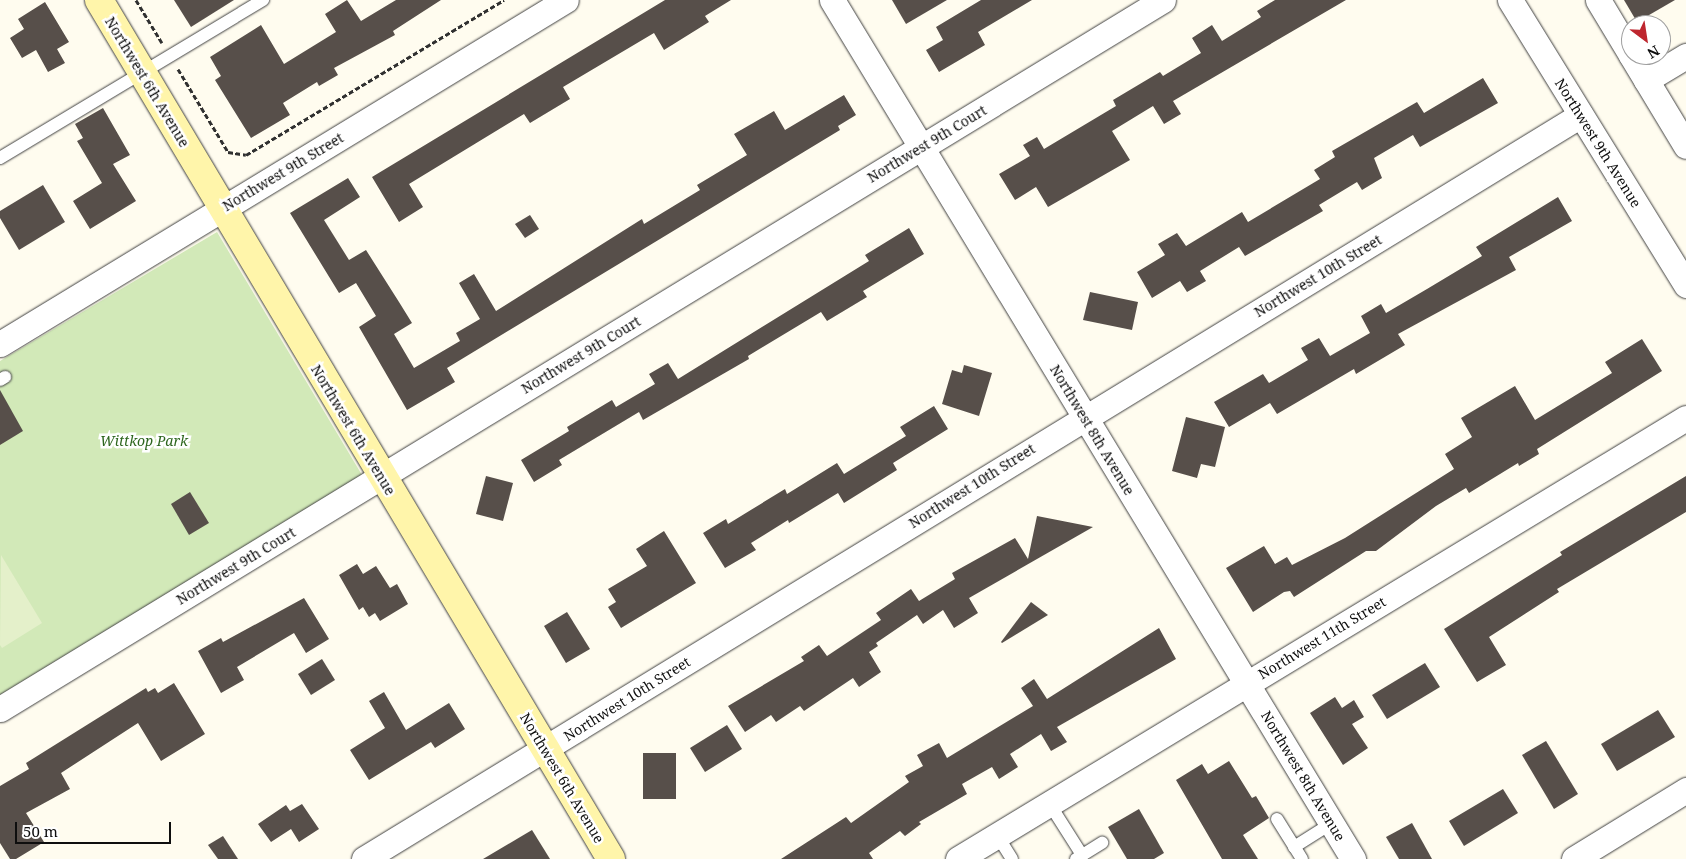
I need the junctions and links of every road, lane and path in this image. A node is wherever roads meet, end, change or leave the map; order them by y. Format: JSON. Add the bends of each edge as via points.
{"nodes":[{"id":1,"x":99,"y":0,"type":"edge"},
{"id":2,"x":136,"y":0,"type":"edge"},
{"id":3,"x":263,"y":0,"type":"edge"},
{"id":4,"x":504,"y":0,"type":"edge"},
{"id":5,"x":566,"y":0,"type":"edge"},
{"id":6,"x":832,"y":0,"type":"edge"},
{"id":7,"x":1163,"y":0,"type":"edge"},
{"id":8,"x":1510,"y":0,"type":"edge"},
{"id":9,"x":1598,"y":0,"type":"edge"},
{"id":10,"x":1621,"y":38,"type":"edge"},
{"id":11,"x":170,"y":56,"type":"junction"},
{"id":12,"x":1686,"y":56,"type":"edge"},
{"id":13,"x":1637,"y":65,"type":"edge"},
{"id":14,"x":142,"y":73,"type":"junction"},
{"id":15,"x":1646,"y":80,"type":"junction"},
{"id":16,"x":1581,"y":115,"type":"junction"},
{"id":17,"x":1686,"y":146,"type":"edge"},
{"id":18,"x":920,"y":148,"type":"junction"},
{"id":19,"x":0,"y":158,"type":"edge"},
{"id":20,"x":223,"y":209,"type":"junction"},
{"id":21,"x":1686,"y":285,"type":"edge"},
{"id":22,"x":0,"y":344,"type":"edge"},
{"id":23,"x":1084,"y":417,"type":"junction"},
{"id":24,"x":1686,"y":418,"type":"edge"},
{"id":25,"x":381,"y":478,"type":"junction"},
{"id":26,"x":1247,"y":683,"type":"junction"},
{"id":27,"x":0,"y":709,"type":"edge"},
{"id":28,"x":545,"y":750,"type":"junction"},
{"id":29,"x":1686,"y":790,"type":"edge"},
{"id":30,"x":1049,"y":804,"type":"junction"},
{"id":31,"x":1277,"y":819,"type":"dead end"},
{"id":32,"x":1332,"y":823,"type":"junction"},
{"id":33,"x":998,"y":835,"type":"junction"},
{"id":34,"x":1102,"y":843,"type":"dead end"},
{"id":35,"x":1294,"y":847,"type":"junction"},
{"id":36,"x":1079,"y":857,"type":"edge"},
{"id":37,"x":364,"y":859,"type":"edge"},
{"id":38,"x":611,"y":859,"type":"edge"},
{"id":39,"x":958,"y":859,"type":"edge"},
{"id":40,"x":1012,"y":859,"type":"edge"},
{"id":41,"x":1302,"y":859,"type":"edge"},
{"id":42,"x":1353,"y":859,"type":"edge"},
{"id":43,"x":1574,"y":859,"type":"edge"}],
"edges":[{"from":1,"to":14,"type":"street","name":"Northwest 6th Avenue"},
{"from":2,"to":11,"type":"path"},
{"from":3,"to":11,"type":"lane"},
{"from":4,"to":11,"type":"path","via":[[246,155],[228,152]]},
{"from":5,"to":20,"type":"street","name":"Northwest 9th Street"},
{"from":6,"to":18,"type":"street","name":"Northwest 8th Avenue"},
{"from":7,"to":18,"type":"street","name":"Northwest 9th Court"},
{"from":8,"to":16,"type":"street","name":"Northwest 9th Avenue"},
{"from":9,"to":10,"type":"street"},
{"from":11,"to":14,"type":"lane"},
{"from":12,"to":15,"type":"street"},
{"from":13,"to":15,"type":"street"},
{"from":14,"to":19,"type":"lane"},
{"from":14,"to":20,"type":"street","name":"Northwest 6th Avenue"},
{"from":15,"to":17,"type":"street"},
{"from":16,"to":21,"type":"street","name":"Northwest 9th Avenue"},
{"from":16,"to":23,"type":"street","name":"Northwest 10th Street"},
{"from":18,"to":23,"type":"street","name":"Northwest 8th Avenue"},
{"from":18,"to":25,"type":"street","name":"Northwest 9th Court"},
{"from":20,"to":22,"type":"street","name":"Northwest 9th Street"},
{"from":20,"to":25,"type":"street","name":"Northwest 6th Avenue"},
{"from":23,"to":26,"type":"street","name":"Northwest 8th Avenue"},
{"from":23,"to":28,"type":"street","name":"Northwest 10th Street"},
{"from":24,"to":26,"type":"street","name":"Northwest 11th Street"},
{"from":25,"to":27,"type":"street","name":"Northwest 9th Court"},
{"from":25,"to":28,"type":"street","name":"Northwest 6th Avenue"},
{"from":26,"to":30,"type":"street","name":"Northwest 11th Street"},
{"from":26,"to":32,"type":"street","name":"Northwest 8th Avenue"},
{"from":28,"to":37,"type":"street","name":"Northwest 10th Street"},
{"from":28,"to":38,"type":"street","name":"Northwest 6th Avenue"},
{"from":29,"to":43,"type":"street"},
{"from":30,"to":33,"type":"street","name":"Northwest 11th Street"},
{"from":30,"to":36,"type":"lane"},
{"from":31,"to":35,"type":"lane"},
{"from":32,"to":35,"type":"lane"},
{"from":32,"to":42,"type":"street","name":"Northwest 8th Avenue"},
{"from":33,"to":39,"type":"street","name":"Northwest 11th Street"},
{"from":33,"to":40,"type":"lane"},
{"from":34,"to":36,"type":"lane"},
{"from":35,"to":41,"type":"lane"}]}
